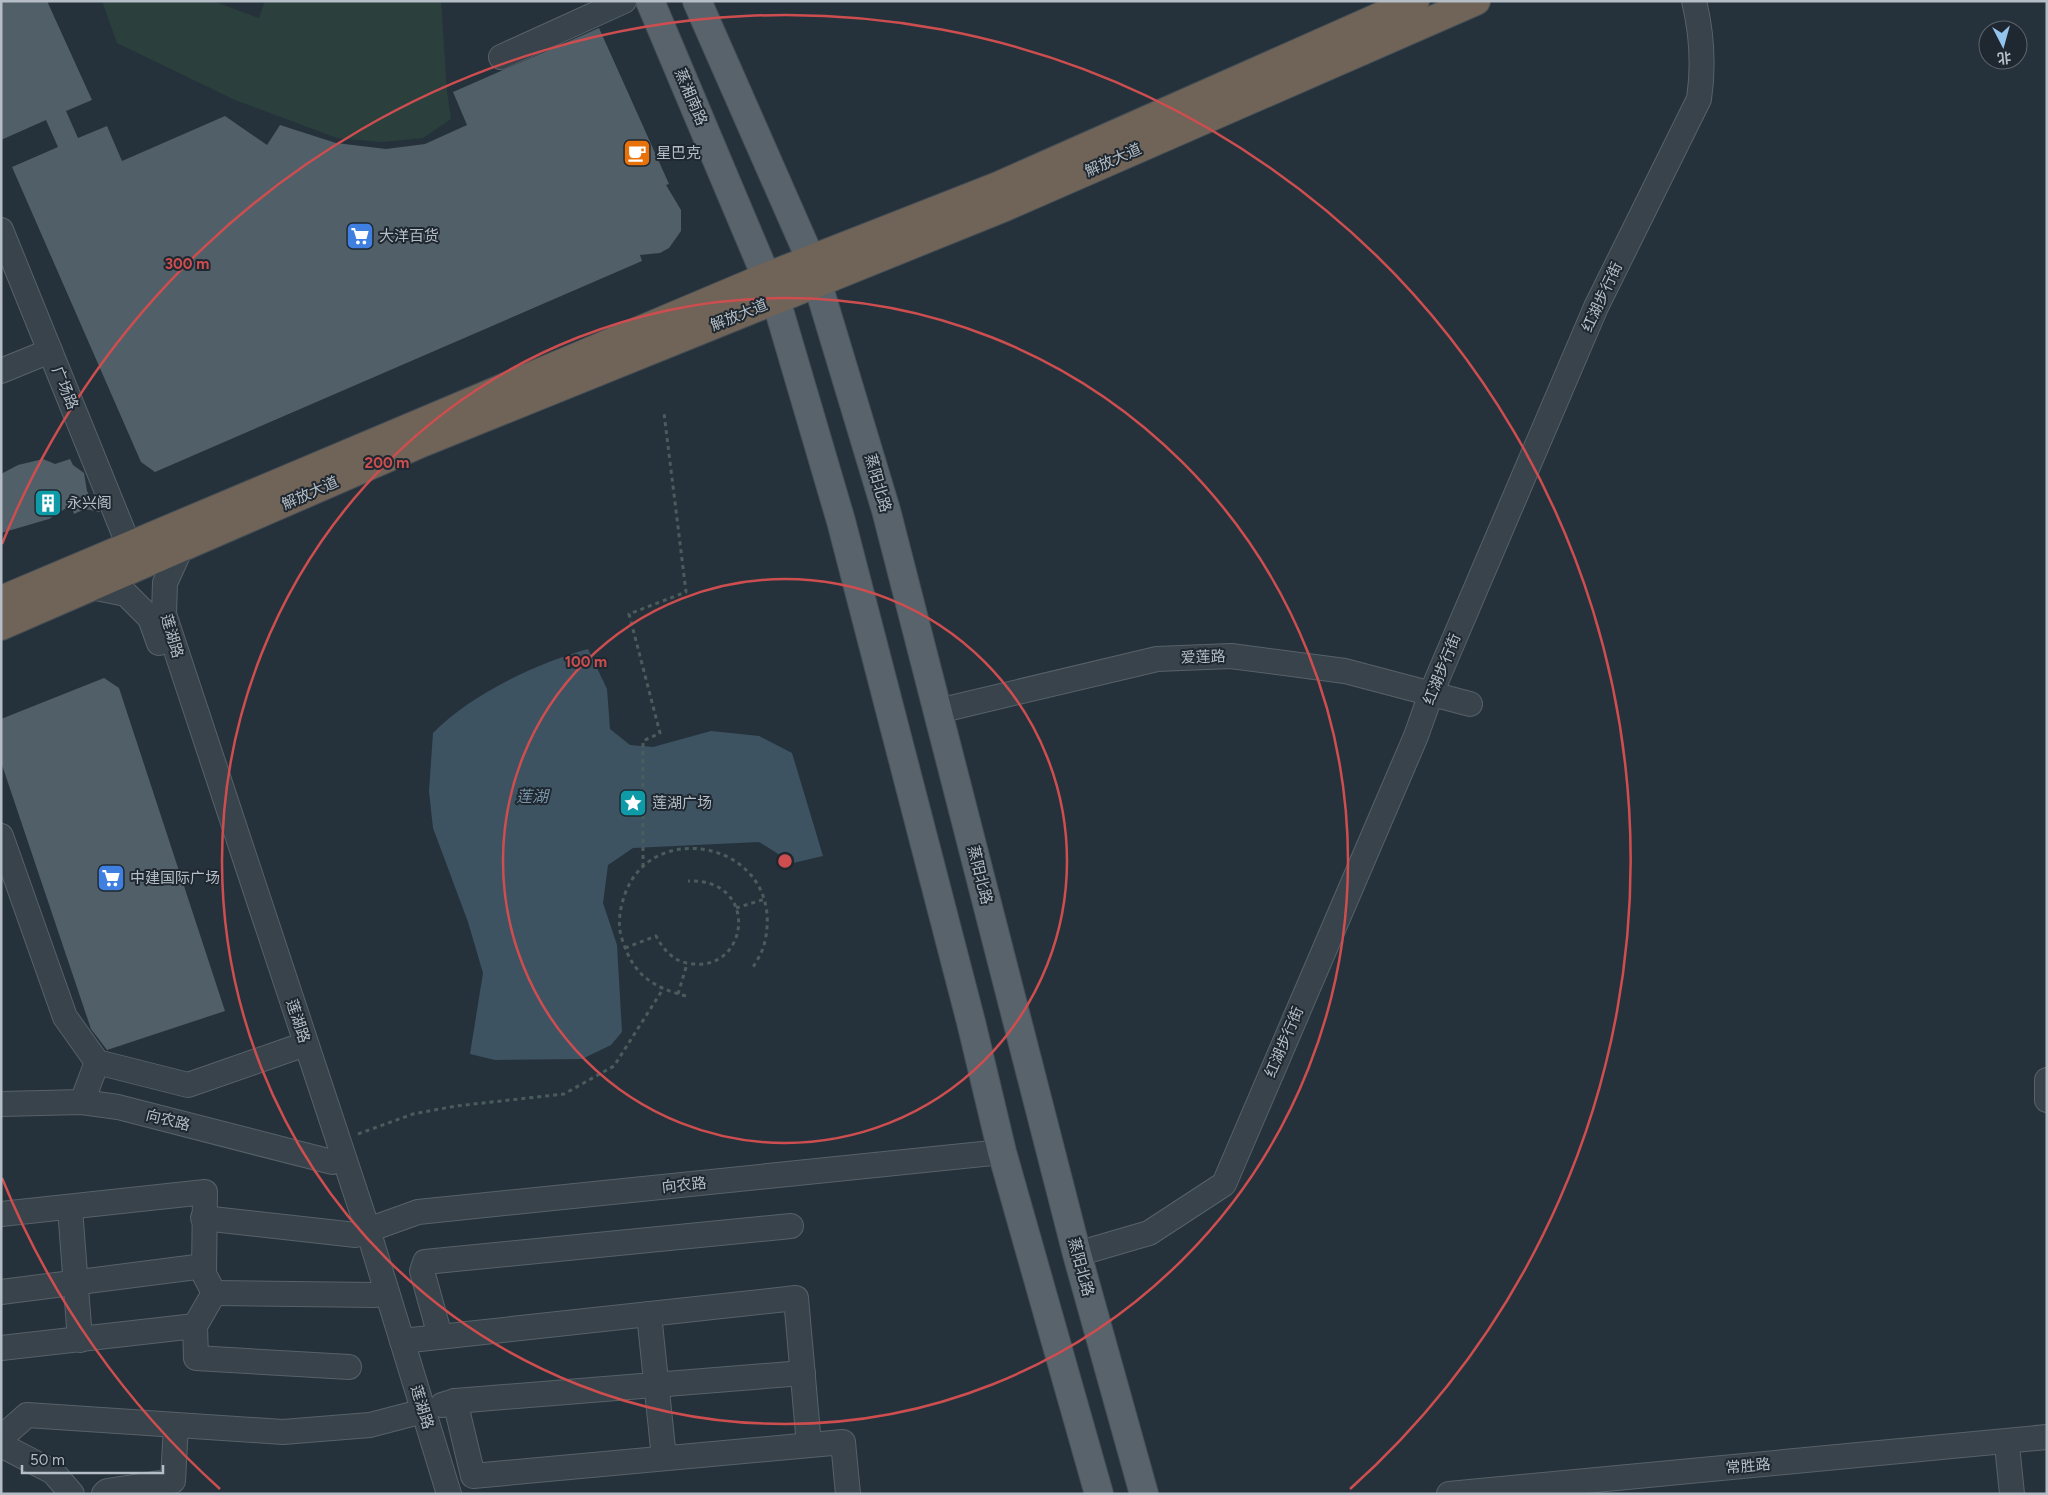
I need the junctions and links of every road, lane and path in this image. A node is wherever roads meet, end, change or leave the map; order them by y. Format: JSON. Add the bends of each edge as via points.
{"nodes":[{"id":1,"x":624,"y":1,"type":"edge"},
{"id":2,"x":650,"y":1,"type":"edge"},
{"id":3,"x":698,"y":1,"type":"edge"},
{"id":4,"x":1415,"y":1,"type":"edge"},
{"id":5,"x":1476,"y":1,"type":"edge"},
{"id":6,"x":1694,"y":1,"type":"edge"},
{"id":7,"x":501,"y":57,"type":"dead end"},
{"id":8,"x":1,"y":230,"type":"edge"},
{"id":9,"x":814,"y":271,"type":"junction"},
{"id":10,"x":771,"y":288,"type":"junction"},
{"id":11,"x":50,"y":351,"type":"junction"},
{"id":12,"x":1,"y":371,"type":"edge"},
{"id":13,"x":664,"y":412,"type":"dead end"},
{"id":14,"x":129,"y":546,"type":"junction"},
{"id":15,"x":180,"y":550,"type":"junction"},
{"id":16,"x":92,"y":587,"type":"junction"},
{"id":17,"x":1,"y":600,"type":"edge"},
{"id":18,"x":1,"y":626,"type":"edge"},
{"id":19,"x":1431,"y":694,"type":"junction"},
{"id":20,"x":1470,"y":704,"type":"dead end"},
{"id":21,"x":938,"y":711,"type":"junction"},
{"id":22,"x":1,"y":836,"type":"edge"},
{"id":23,"x":643,"y":867,"type":"junction"},
{"id":24,"x":688,"y":881,"type":"dead end"},
{"id":25,"x":765,"y":899,"type":"junction"},
{"id":26,"x":736,"y":908,"type":"junction"},
{"id":27,"x":625,"y":948,"type":"junction"},
{"id":28,"x":687,"y":964,"type":"junction"},
{"id":29,"x":752,"y":969,"type":"dead end"},
{"id":30,"x":662,"y":990,"type":"junction"},
{"id":31,"x":678,"y":994,"type":"junction"},
{"id":32,"x":686,"y":996,"type":"dead end"},
{"id":33,"x":294,"y":1048,"type":"junction"},
{"id":34,"x":97,"y":1062,"type":"junction"},
{"id":35,"x":2047,"y":1080,"type":"edge"},
{"id":36,"x":2047,"y":1100,"type":"edge"},
{"id":37,"x":82,"y":1102,"type":"junction"},
{"id":38,"x":1,"y":1104,"type":"edge"},
{"id":39,"x":335,"y":1152,"type":"junction"},
{"id":40,"x":1002,"y":1152,"type":"junction"},
{"id":41,"x":70,"y":1208,"type":"junction"},
{"id":42,"x":1,"y":1214,"type":"edge"},
{"id":43,"x":203,"y":1218,"type":"junction"},
{"id":44,"x":791,"y":1226,"type":"dead end"},
{"id":45,"x":362,"y":1232,"type":"junction"},
{"id":46,"x":1077,"y":1254,"type":"junction"},
{"id":47,"x":204,"y":1266,"type":"junction"},
{"id":48,"x":76,"y":1283,"type":"junction"},
{"id":49,"x":1,"y":1292,"type":"edge"},
{"id":50,"x":214,"y":1293,"type":"junction"},
{"id":51,"x":375,"y":1296,"type":"junction"},
{"id":52,"x":648,"y":1314,"type":"junction"},
{"id":53,"x":195,"y":1326,"type":"junction"},
{"id":54,"x":440,"y":1336,"type":"junction"},
{"id":55,"x":80,"y":1340,"type":"junction"},
{"id":56,"x":402,"y":1341,"type":"junction"},
{"id":57,"x":1,"y":1348,"type":"edge"},
{"id":58,"x":349,"y":1367,"type":"dead end"},
{"id":59,"x":803,"y":1373,"type":"junction"},
{"id":60,"x":656,"y":1385,"type":"junction"},
{"id":61,"x":456,"y":1401,"type":"junction"},
{"id":62,"x":417,"y":1412,"type":"junction"},
{"id":63,"x":176,"y":1425,"type":"junction"},
{"id":64,"x":2047,"y":1437,"type":"edge"},
{"id":65,"x":1,"y":1438,"type":"edge"},
{"id":66,"x":1,"y":1445,"type":"edge"},
{"id":67,"x":809,"y":1445,"type":"junction"},
{"id":68,"x":2047,"y":1452,"type":"edge"},
{"id":69,"x":2008,"y":1455,"type":"junction"},
{"id":70,"x":664,"y":1458,"type":"junction"},
{"id":71,"x":72,"y":1494,"type":"edge"},
{"id":72,"x":104,"y":1494,"type":"edge"},
{"id":73,"x":436,"y":1494,"type":"edge"},
{"id":74,"x":449,"y":1494,"type":"edge"},
{"id":75,"x":848,"y":1494,"type":"edge"},
{"id":76,"x":1099,"y":1494,"type":"edge"},
{"id":77,"x":1144,"y":1494,"type":"edge"},
{"id":78,"x":1449,"y":1494,"type":"edge"},
{"id":79,"x":1592,"y":1494,"type":"edge"},
{"id":80,"x":2012,"y":1494,"type":"edge"}],
"edges":[{"from":1,"to":7,"type":"street"},
{"from":2,"to":10,"type":"main road","name":"蒸湘南路"},
{"from":3,"to":9,"type":"main road"},
{"from":4,"to":9,"type":"highway","name":"解放大道"},
{"from":5,"to":9,"type":"highway","name":"解放大道","via":[[1005,207]]},
{"from":6,"to":19,"type":"street","name":"红湖步行街","via":[[1701,32],[1699,99],[1596,307]]},
{"from":8,"to":11,"type":"street","name":"广场路"},
{"from":9,"to":10,"type":"highway","name":"解放大道"},
{"from":9,"to":21,"type":"main road","name":"蒸阳北路","via":[[886,510]]},
{"from":10,"to":14,"type":"highway","name":"解放大道"},
{"from":10,"to":15,"type":"highway","name":"解放大道"},
{"from":10,"to":40,"type":"main road","via":[[841,521]]},
{"from":11,"to":12,"type":"street"},
{"from":11,"to":14,"type":"street","name":"广场路"},
{"from":13,"to":23,"type":"path","via":[[686,592],[629,614],[660,734],[643,741]]},
{"from":14,"to":17,"type":"highway","name":"解放大道"},
{"from":15,"to":16,"type":"highway","name":"解放大道"},
{"from":15,"to":39,"type":"street","name":"莲湖路","via":[[165,583],[164,614]]},
{"from":16,"to":18,"type":"highway","name":"解放大道"},
{"from":16,"to":33,"type":"street","name":"莲湖路","via":[[126,594],[150,618]]},
{"from":19,"to":20,"type":"street","name":"爱莲路"},
{"from":19,"to":21,"type":"street","name":"爱莲路","via":[[1345,671],[1231,656],[1157,659]]},
{"from":19,"to":46,"type":"street","name":"红湖步行街","via":[[1416,736],[1224,1184],[1149,1233]]},
{"from":21,"to":46,"type":"main road","name":"蒸阳北路"},
{"from":22,"to":34,"type":"street","via":[[65,1017]]},
{"from":23,"to":25,"type":"path","via":[[664,854],[688,848],[712,850],[735,860],[753,877]]},
{"from":23,"to":27,"type":"path","via":[[628,886],[620,909],[620,934]]},
{"from":24,"to":26,"type":"path","via":[[702,880],[715,884],[727,892]]},
{"from":25,"to":26,"type":"path"},
{"from":25,"to":29,"type":"path","via":[[768,923],[764,948]]},
{"from":26,"to":28,"type":"path","via":[[738,930],[726,954],[700,965]]},
{"from":27,"to":28,"type":"path","via":[[656,936],[668,954]]},
{"from":27,"to":30,"type":"path","via":[[642,976]]},
{"from":28,"to":31,"type":"path"},
{"from":30,"to":31,"type":"path"},
{"from":30,"to":39,"type":"path","via":[[614,1066],[564,1094],[413,1114]]},
{"from":31,"to":32,"type":"path"},
{"from":33,"to":34,"type":"street","via":[[188,1086]]},
{"from":33,"to":39,"type":"street","name":"莲湖路"},
{"from":34,"to":37,"type":"street"},
{"from":35,"to":36,"type":"street"},
{"from":37,"to":38,"type":"street","name":"向农路"},
{"from":37,"to":39,"type":"street","name":"向农路"},
{"from":39,"to":45,"type":"street","name":"莲湖路"},
{"from":40,"to":45,"type":"street","name":"向农路","via":[[418,1212]]},
{"from":40,"to":76,"type":"main road"},
{"from":41,"to":42,"type":"street"},
{"from":41,"to":43,"type":"street","via":[[206,1192]]},
{"from":41,"to":48,"type":"street"},
{"from":43,"to":45,"type":"street"},
{"from":43,"to":47,"type":"street"},
{"from":44,"to":54,"type":"street","via":[[425,1262],[422,1271]]},
{"from":45,"to":51,"type":"street","name":"莲湖路"},
{"from":45,"to":56,"type":"street","name":"莲湖路"},
{"from":46,"to":77,"type":"main road","name":"蒸阳北路"},
{"from":47,"to":48,"type":"street"},
{"from":47,"to":50,"type":"street","via":[[204,1274]]},
{"from":48,"to":49,"type":"street"},
{"from":48,"to":55,"type":"street"},
{"from":50,"to":51,"type":"street"},
{"from":50,"to":53,"type":"street"},
{"from":51,"to":62,"type":"street","name":"莲湖路"},
{"from":52,"to":54,"type":"street"},
{"from":52,"to":59,"type":"street","via":[[796,1298]]},
{"from":52,"to":60,"type":"street"},
{"from":53,"to":55,"type":"street"},
{"from":53,"to":58,"type":"street","via":[[196,1358]]},
{"from":54,"to":56,"type":"street"},
{"from":55,"to":57,"type":"street"},
{"from":56,"to":62,"type":"street","name":"莲湖路"},
{"from":59,"to":60,"type":"street"},
{"from":59,"to":67,"type":"street"},
{"from":60,"to":61,"type":"street"},
{"from":60,"to":70,"type":"street"},
{"from":61,"to":62,"type":"street"},
{"from":61,"to":70,"type":"street","via":[[473,1476]]},
{"from":62,"to":63,"type":"street","via":[[370,1424],[283,1432]]},
{"from":62,"to":73,"type":"street","name":"莲湖路"},
{"from":62,"to":74,"type":"street","name":"莲湖路"},
{"from":63,"to":65,"type":"street","via":[[27,1416]]},
{"from":63,"to":72,"type":"street","via":[[173,1481]]},
{"from":64,"to":78,"type":"street","name":"常胜路"},
{"from":66,"to":71,"type":"street","via":[[54,1472]]},
{"from":67,"to":70,"type":"street"},
{"from":67,"to":75,"type":"street","via":[[843,1442]]},
{"from":68,"to":69,"type":"street","name":"常胜路"},
{"from":69,"to":79,"type":"street","name":"常胜路"},
{"from":69,"to":80,"type":"street"}]}
